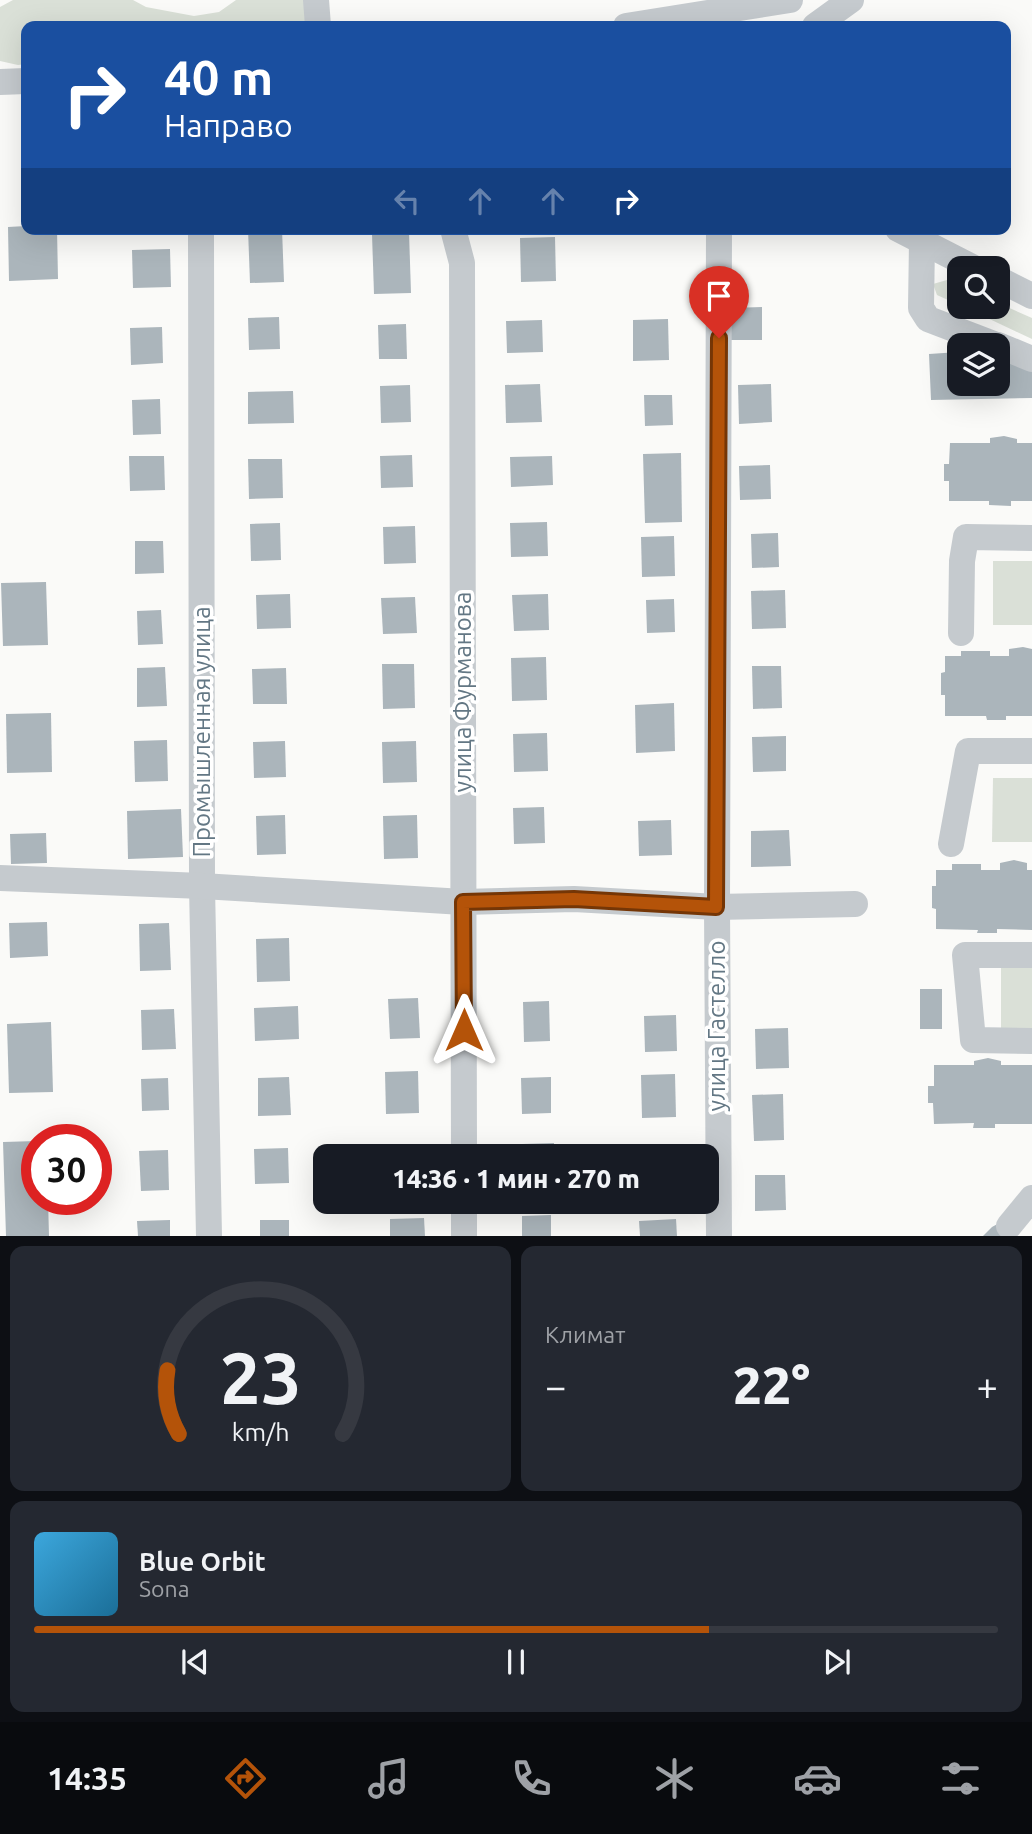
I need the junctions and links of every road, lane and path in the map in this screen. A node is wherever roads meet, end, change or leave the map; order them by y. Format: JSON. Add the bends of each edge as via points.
{"nodes":[{"id":1,"x":316,"y":0,"type":"edge"},
{"id":2,"x":790,"y":0,"type":"edge"},
{"id":3,"x":851,"y":0,"type":"edge"},
{"id":4,"x":820,"y":16,"type":"edge"},
{"id":5,"x":318,"y":21,"type":"edge"},
{"id":6,"x":658,"y":21,"type":"edge"},
{"id":7,"x":21,"y":81,"type":"edge"},
{"id":8,"x":0,"y":82,"type":"edge"},
{"id":9,"x":201,"y":235,"type":"edge"},
{"id":10,"x":455,"y":235,"type":"edge"},
{"id":11,"x":719,"y":235,"type":"edge"},
{"id":12,"x":909,"y":235,"type":"edge"},
{"id":13,"x":922,"y":242,"type":"junction"},
{"id":14,"x":950,"y":256,"type":"edge"},
{"id":15,"x":1010,"y":285,"type":"edge"},
{"id":16,"x":1032,"y":296,"type":"edge"},
{"id":17,"x":965,"y":333,"type":"edge"},
{"id":18,"x":1010,"y":350,"type":"edge"},
{"id":19,"x":1032,"y":359,"type":"edge"},
{"id":20,"x":1032,"y":538,"type":"edge"},
{"id":21,"x":961,"y":633,"type":"dead end"},
{"id":22,"x":1032,"y":751,"type":"edge"},
{"id":23,"x":951,"y":844,"type":"dead end"},
{"id":24,"x":0,"y":878,"type":"edge"},
{"id":25,"x":202,"y":886,"type":"junction"},
{"id":26,"x":463,"y":902,"type":"junction"},
{"id":27,"x":855,"y":904,"type":"dead end"},
{"id":28,"x":716,"y":907,"type":"junction"},
{"id":29,"x":1032,"y":955,"type":"edge"},
{"id":30,"x":1032,"y":1041,"type":"edge"},
{"id":31,"x":464,"y":1144,"type":"edge"},
{"id":32,"x":1032,"y":1198,"type":"edge"},
{"id":33,"x":464,"y":1214,"type":"edge"},
{"id":34,"x":1009,"y":1226,"type":"dead end"},
{"id":35,"x":209,"y":1236,"type":"edge"},
{"id":36,"x":464,"y":1236,"type":"edge"},
{"id":37,"x":719,"y":1236,"type":"edge"}],
"edges":[{"from":1,"to":5,"type":"street"},
{"from":2,"to":6,"type":"street"},
{"from":3,"to":4,"type":"street"},
{"from":7,"to":8,"type":"street"},
{"from":9,"to":25,"type":"street","name":"Промышленная улица"},
{"from":10,"to":26,"type":"street","name":"улица Фурманова","via":[[462,263]]},
{"from":11,"to":28,"type":"street","name":"улица Гастелло"},
{"from":12,"to":13,"type":"street"},
{"from":13,"to":14,"type":"street"},
{"from":13,"to":17,"type":"street","via":[[922,308],[928,319]]},
{"from":15,"to":16,"type":"street"},
{"from":18,"to":19,"type":"street"},
{"from":20,"to":21,"type":"street","via":[[966,537]]},
{"from":22,"to":23,"type":"street","via":[[968,751]]},
{"from":24,"to":25,"type":"street"},
{"from":25,"to":26,"type":"street"},
{"from":25,"to":35,"type":"street","name":"Промышленная улица"},
{"from":26,"to":28,"type":"street","via":[[574,899]]},
{"from":26,"to":31,"type":"street","name":"улица Фурманова"},
{"from":27,"to":28,"type":"street"},
{"from":28,"to":37,"type":"street","name":"улица Гастелло"},
{"from":29,"to":30,"type":"street","via":[[965,955],[973,1040]]},
{"from":32,"to":34,"type":"street"},
{"from":33,"to":36,"type":"street"}]}
